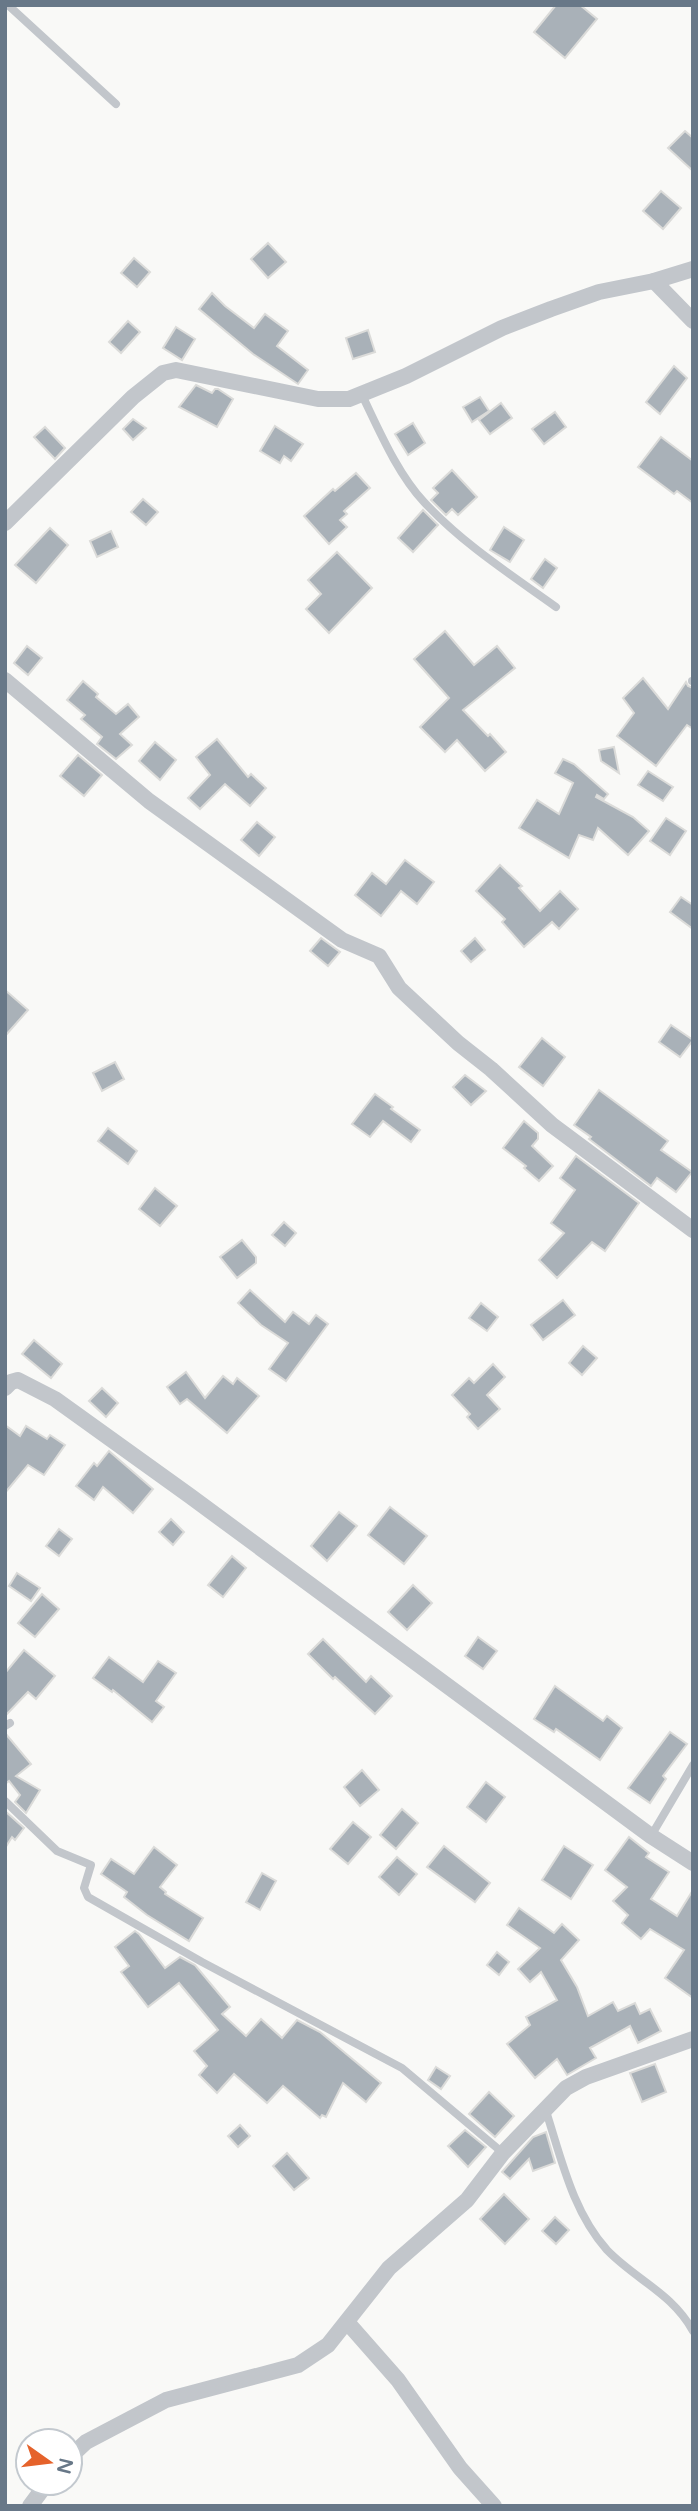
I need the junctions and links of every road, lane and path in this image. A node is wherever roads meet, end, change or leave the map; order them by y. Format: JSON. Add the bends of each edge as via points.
{"nodes":[{"id":1,"x":8,"y":5,"type":"edge"},
{"id":2,"x":116,"y":104,"type":"dead end"},
{"id":3,"x":693,"y":269,"type":"edge"},
{"id":4,"x":654,"y":281,"type":"junction"},
{"id":5,"x":693,"y":321,"type":"edge"},
{"id":6,"x":362,"y":395,"type":"junction"},
{"id":7,"x":5,"y":523,"type":"edge"},
{"id":8,"x":555,"y":607,"type":"dead end"},
{"id":9,"x":5,"y":680,"type":"edge"},
{"id":10,"x":693,"y":1230,"type":"edge"},
{"id":11,"x":5,"y":1388,"type":"edge"},
{"id":12,"x":693,"y":1765,"type":"edge"},
{"id":13,"x":5,"y":1801,"type":"edge"},
{"id":14,"x":651,"y":1836,"type":"junction"},
{"id":15,"x":693,"y":1863,"type":"edge"},
{"id":16,"x":693,"y":2039,"type":"edge"},
{"id":17,"x":545,"y":2108,"type":"junction"},
{"id":18,"x":503,"y":2153,"type":"junction"},
{"id":19,"x":347,"y":2322,"type":"junction"},
{"id":20,"x":693,"y":2331,"type":"edge"},
{"id":21,"x":84,"y":2444,"type":"edge"},
{"id":22,"x":494,"y":2506,"type":"edge"}],
"edges":[{"from":1,"to":2,"type":"lane"},
{"from":3,"to":4,"type":"street"},
{"from":4,"to":5,"type":"street"},
{"from":4,"to":6,"type":"street","via":[[599,292],[502,328]]},
{"from":6,"to":7,"type":"street","via":[[335,401],[176,370],[163,373]]},
{"from":6,"to":8,"type":"lane","via":[[386,446],[423,500],[477,551]]},
{"from":9,"to":10,"type":"street","via":[[149,800],[342,940],[379,956],[399,988],[458,1043],[552,1125]]},
{"from":11,"to":14,"type":"street","via":[[18,1380],[55,1399]]},
{"from":12,"to":14,"type":"lane"},
{"from":13,"to":18,"type":"lane","via":[[57,1851],[91,1865],[85,1888],[88,1897],[402,2068]]},
{"from":14,"to":15,"type":"street"},
{"from":16,"to":17,"type":"street","via":[[586,2077]]},
{"from":17,"to":18,"type":"street"},
{"from":17,"to":20,"type":"lane","via":[[589,2229],[674,2304]]},
{"from":18,"to":19,"type":"street","via":[[467,2200],[388,2268]]},
{"from":19,"to":21,"type":"street","via":[[328,2345],[298,2365],[166,2400]]},
{"from":19,"to":22,"type":"street","via":[[398,2380],[460,2468]]}]}
